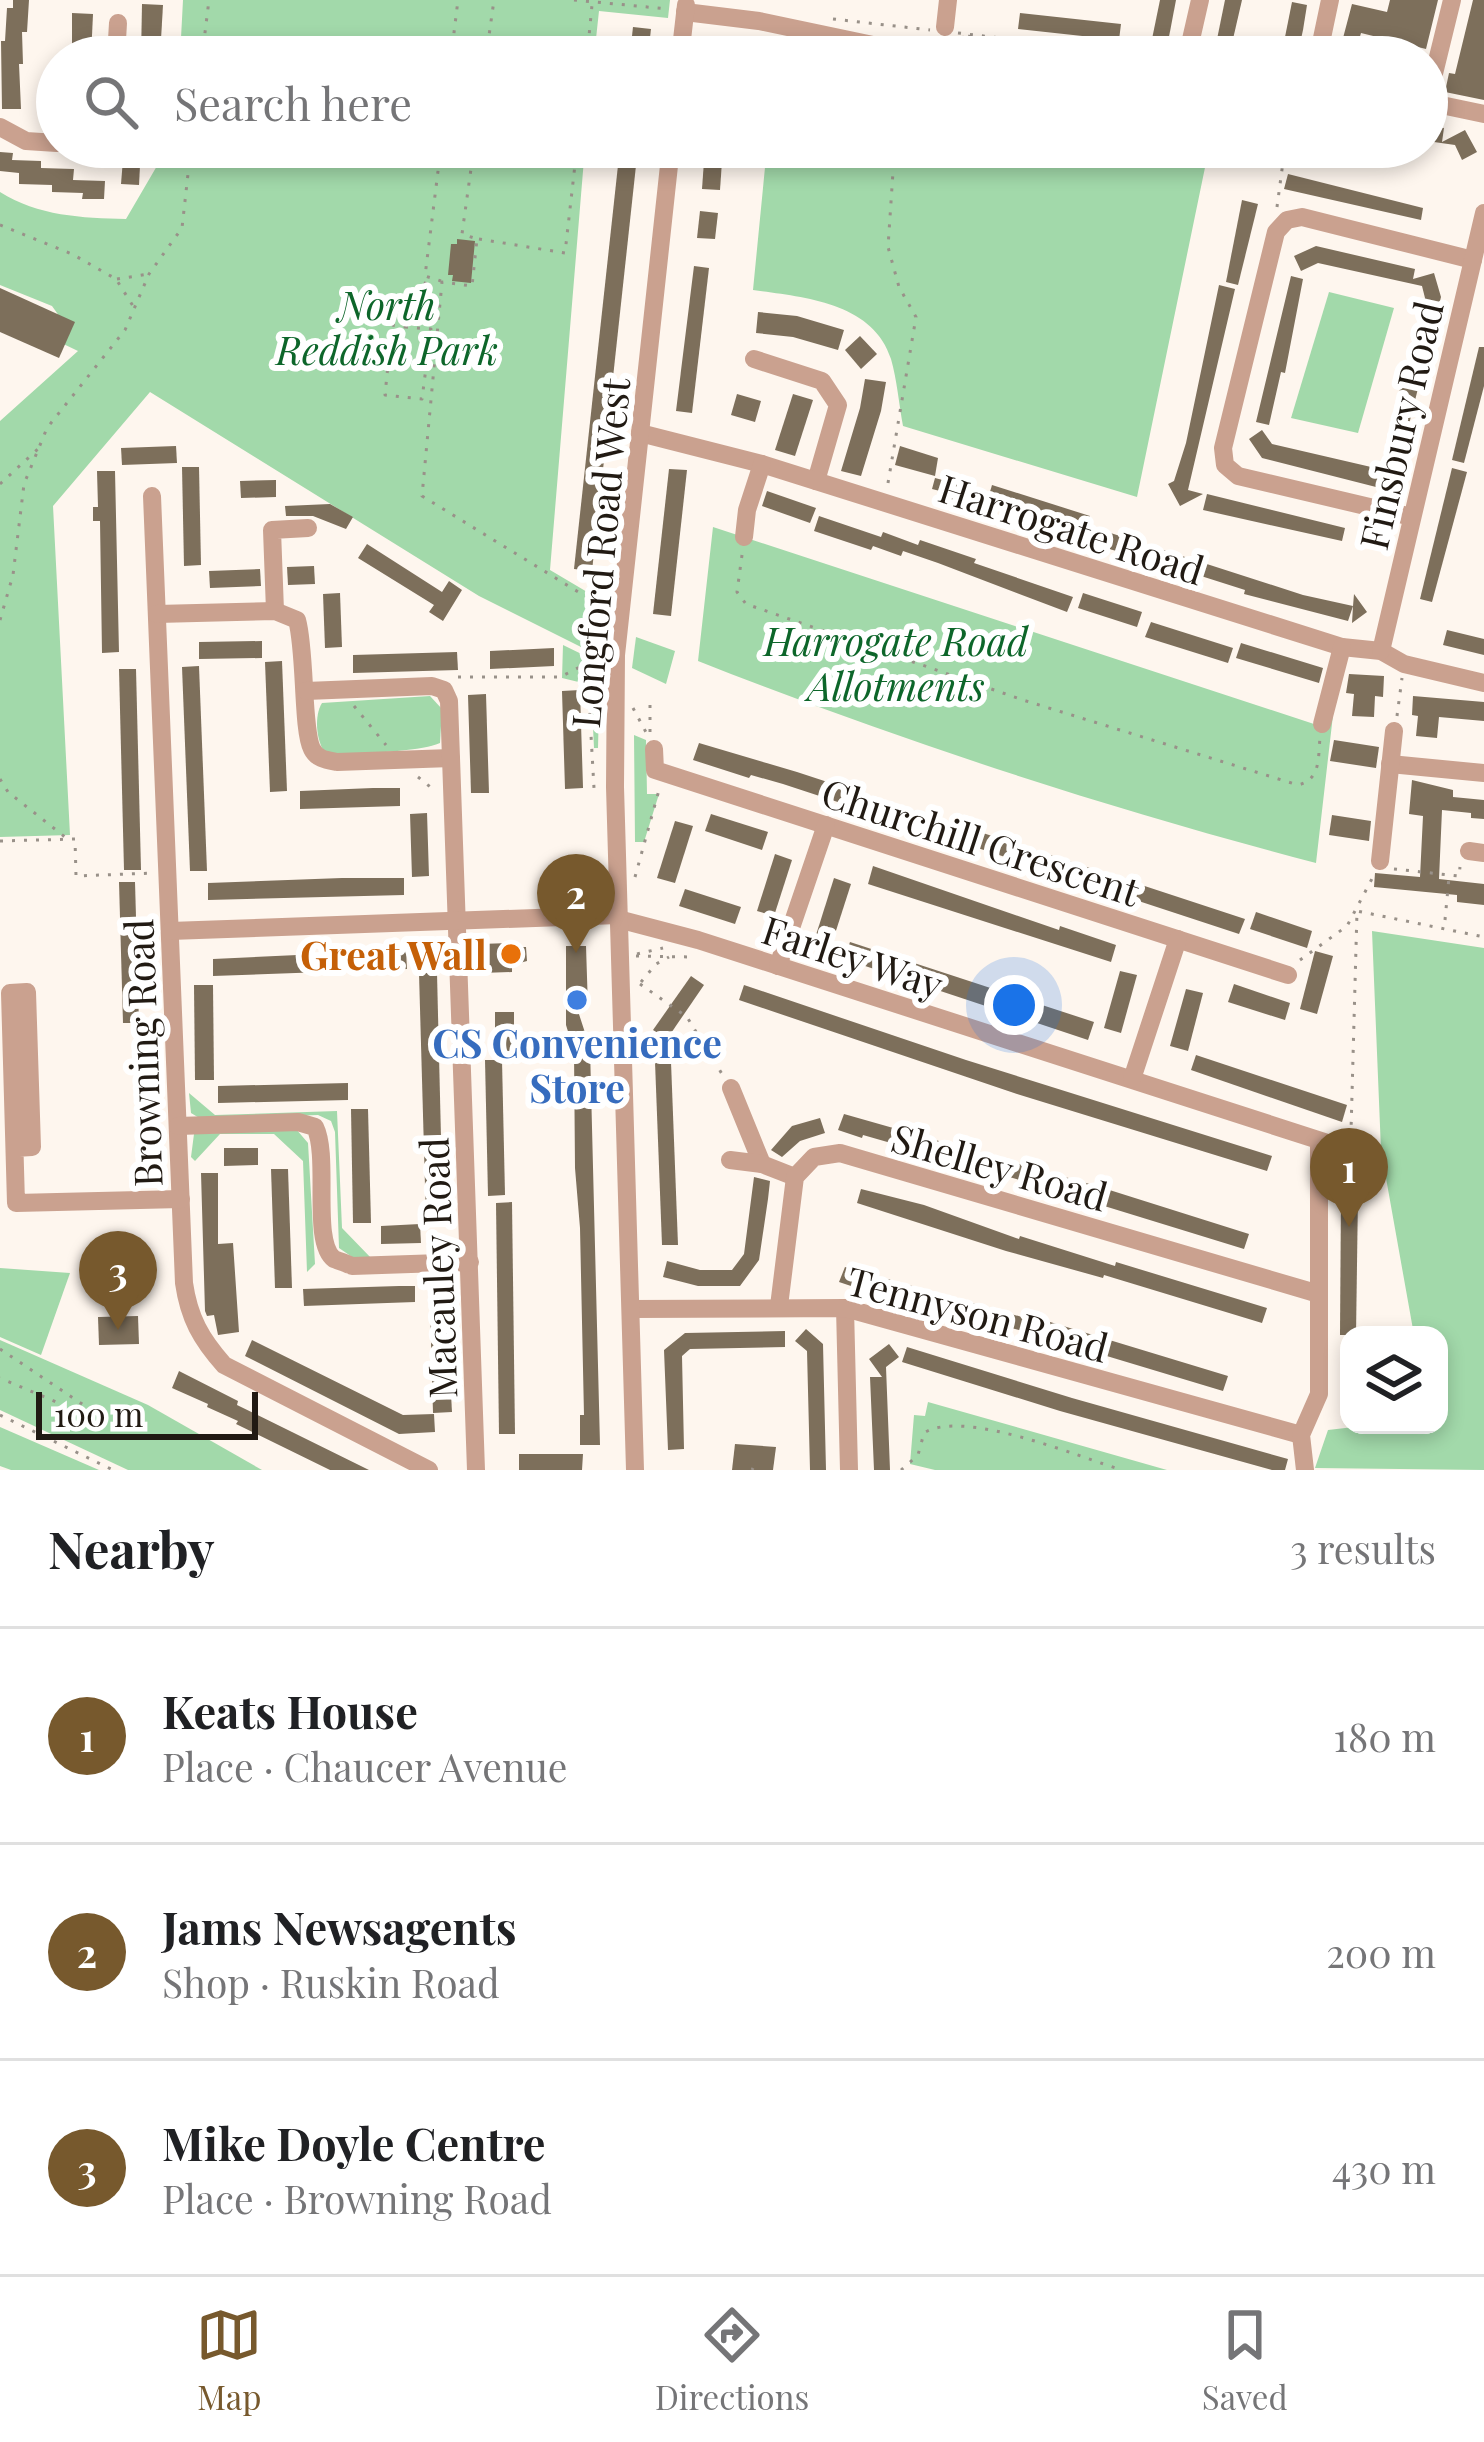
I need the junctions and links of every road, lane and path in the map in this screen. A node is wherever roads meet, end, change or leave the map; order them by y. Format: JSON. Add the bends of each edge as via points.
{"nodes":[{"id":1,"x":209,"y":0,"type":"edge"},
{"id":2,"x":458,"y":0,"type":"edge"},
{"id":3,"x":494,"y":0,"type":"edge"},
{"id":4,"x":574,"y":0,"type":"edge"},
{"id":5,"x":948,"y":0,"type":"edge"},
{"id":6,"x":1200,"y":0,"type":"edge"},
{"id":7,"x":1330,"y":0,"type":"edge"},
{"id":8,"x":1452,"y":0,"type":"edge"},
{"id":9,"x":593,"y":2,"type":"edge"},
{"id":10,"x":686,"y":6,"type":"edge"},
{"id":11,"x":118,"y":22,"type":"dead end"},
{"id":12,"x":958,"y":31,"type":"junction"},
{"id":13,"x":117,"y":36,"type":"edge"},
{"id":14,"x":205,"y":36,"type":"edge"},
{"id":15,"x":454,"y":36,"type":"edge"},
{"id":16,"x":489,"y":36,"type":"edge"},
{"id":17,"x":589,"y":36,"type":"edge"},
{"id":18,"x":682,"y":36,"type":"edge"},
{"id":19,"x":827,"y":36,"type":"edge"},
{"id":20,"x":959,"y":36,"type":"edge"},
{"id":21,"x":969,"y":36,"type":"edge"},
{"id":22,"x":1192,"y":36,"type":"edge"},
{"id":23,"x":1322,"y":36,"type":"edge"},
{"id":24,"x":1443,"y":36,"type":"edge"},
{"id":25,"x":1448,"y":106,"type":"edge"},
{"id":26,"x":1484,"y":114,"type":"edge"},
{"id":27,"x":0,"y":127,"type":"edge"},
{"id":28,"x":36,"y":142,"type":"edge"},
{"id":29,"x":189,"y":168,"type":"edge"},
{"id":30,"x":438,"y":168,"type":"edge"},
{"id":31,"x":471,"y":168,"type":"edge"},
{"id":32,"x":575,"y":168,"type":"edge"},
{"id":33,"x":668,"y":168,"type":"edge"},
{"id":34,"x":894,"y":168,"type":"edge"},
{"id":35,"x":1282,"y":168,"type":"edge"},
{"id":36,"x":1277,"y":206,"type":"dead end"},
{"id":37,"x":1484,"y":213,"type":"edge"},
{"id":38,"x":0,"y":224,"type":"edge"},
{"id":39,"x":477,"y":239,"type":"junction"},
{"id":40,"x":1473,"y":260,"type":"junction"},
{"id":41,"x":149,"y":274,"type":"junction"},
{"id":42,"x":428,"y":277,"type":"junction"},
{"id":43,"x":116,"y":279,"type":"junction"},
{"id":44,"x":442,"y":282,"type":"junction"},
{"id":45,"x":134,"y":308,"type":"junction"},
{"id":46,"x":406,"y":327,"type":"junction"},
{"id":47,"x":754,"y":359,"type":"dead end"},
{"id":48,"x":640,"y":433,"type":"junction"},
{"id":49,"x":40,"y":447,"type":"junction"},
{"id":50,"x":762,"y":464,"type":"junction"},
{"id":51,"x":816,"y":481,"type":"junction"},
{"id":52,"x":0,"y":484,"type":"edge"},
{"id":53,"x":152,"y":496,"type":"dead end"},
{"id":54,"x":884,"y":502,"type":"junction"},
{"id":55,"x":1412,"y":517,"type":"junction"},
{"id":56,"x":308,"y":528,"type":"dead end"},
{"id":57,"x":745,"y":537,"type":"joint"},
{"id":58,"x":275,"y":611,"type":"junction"},
{"id":59,"x":620,"y":611,"type":"junction"},
{"id":60,"x":157,"y":614,"type":"junction"},
{"id":61,"x":0,"y":620,"type":"edge"},
{"id":62,"x":1342,"y":647,"type":"junction"},
{"id":63,"x":1381,"y":651,"type":"junction"},
{"id":64,"x":602,"y":656,"type":"dead end"},
{"id":65,"x":586,"y":663,"type":"junction"},
{"id":66,"x":1404,"y":664,"type":"junction"},
{"id":67,"x":458,"y":677,"type":"dead end"},
{"id":68,"x":1484,"y":683,"type":"edge"},
{"id":69,"x":600,"y":687,"type":"dead end"},
{"id":70,"x":589,"y":688,"type":"junction"},
{"id":71,"x":341,"y":689,"type":"junction"},
{"id":72,"x":306,"y":691,"type":"junction"},
{"id":73,"x":650,"y":700,"type":"dead end"},
{"id":74,"x":630,"y":703,"type":"dead end"},
{"id":75,"x":591,"y":719,"type":"junction"},
{"id":76,"x":600,"y":719,"type":"dead end"},
{"id":77,"x":1322,"y":724,"type":"joint"},
{"id":78,"x":1394,"y":731,"type":"joint"},
{"id":79,"x":654,"y":748,"type":"dead end"},
{"id":80,"x":451,"y":758,"type":"junction"},
{"id":81,"x":398,"y":760,"type":"junction"},
{"id":82,"x":1390,"y":764,"type":"junction"},
{"id":83,"x":1484,"y":773,"type":"edge"},
{"id":84,"x":0,"y":778,"type":"edge"},
{"id":85,"x":655,"y":779,"type":"junction"},
{"id":86,"x":601,"y":788,"type":"dead end"},
{"id":87,"x":454,"y":807,"type":"junction"},
{"id":88,"x":826,"y":825,"type":"junction"},
{"id":89,"x":67,"y":839,"type":"junction"},
{"id":90,"x":0,"y":841,"type":"edge"},
{"id":91,"x":1477,"y":852,"type":"edge"},
{"id":92,"x":1380,"y":861,"type":"junction"},
{"id":93,"x":167,"y":873,"type":"junction"},
{"id":94,"x":1450,"y":875,"type":"junction"},
{"id":95,"x":632,"y":884,"type":"dead end"},
{"id":96,"x":1357,"y":911,"type":"junction"},
{"id":97,"x":618,"y":917,"type":"junction"},
{"id":98,"x":459,"y":920,"type":"junction"},
{"id":99,"x":1445,"y":920,"type":"dead end"},
{"id":100,"x":170,"y":931,"type":"junction"},
{"id":101,"x":1484,"y":937,"type":"edge"},
{"id":102,"x":1178,"y":939,"type":"junction"},
{"id":103,"x":664,"y":948,"type":"dead end"},
{"id":104,"x":625,"y":956,"type":"dead end"},
{"id":105,"x":670,"y":957,"type":"dead end"},
{"id":106,"x":778,"y":966,"type":"junction"},
{"id":107,"x":1288,"y":975,"type":"joint"},
{"id":108,"x":640,"y":984,"type":"junction"},
{"id":109,"x":636,"y":995,"type":"dead end"},
{"id":110,"x":1132,"y":1079,"type":"junction"},
{"id":111,"x":731,"y":1088,"type":"joint"},
{"id":112,"x":178,"y":1126,"type":"junction"},
{"id":113,"x":1319,"y":1141,"type":"junction"},
{"id":114,"x":15,"y":1148,"type":"junction"},
{"id":115,"x":1340,"y":1148,"type":"joint"},
{"id":116,"x":730,"y":1160,"type":"dead end"},
{"id":117,"x":762,"y":1164,"type":"junction"},
{"id":118,"x":795,"y":1177,"type":"junction"},
{"id":119,"x":182,"y":1199,"type":"junction"},
{"id":120,"x":470,"y":1262,"type":"junction"},
{"id":121,"x":1318,"y":1294,"type":"junction"},
{"id":122,"x":778,"y":1306,"type":"junction"},
{"id":123,"x":845,"y":1308,"type":"junction"},
{"id":124,"x":631,"y":1310,"type":"junction"},
{"id":125,"x":0,"y":1348,"type":"edge"},
{"id":126,"x":0,"y":1378,"type":"edge"},
{"id":127,"x":0,"y":1415,"type":"edge"},
{"id":128,"x":1300,"y":1435,"type":"junction"},
{"id":129,"x":113,"y":1470,"type":"edge"},
{"id":130,"x":429,"y":1470,"type":"edge"},
{"id":131,"x":476,"y":1470,"type":"edge"},
{"id":132,"x":635,"y":1470,"type":"edge"},
{"id":133,"x":849,"y":1470,"type":"edge"},
{"id":134,"x":901,"y":1470,"type":"edge"},
{"id":135,"x":1123,"y":1470,"type":"edge"},
{"id":136,"x":1305,"y":1470,"type":"edge"}],
"edges":[{"from":1,"to":14,"type":"path"},
{"from":2,"to":15,"type":"path"},
{"from":3,"to":16,"type":"path"},
{"from":4,"to":9,"type":"path"},
{"from":5,"to":12,"type":"street"},
{"from":6,"to":22,"type":"street"},
{"from":7,"to":23,"type":"street"},
{"from":8,"to":24,"type":"street"},
{"from":9,"to":10,"type":"path"},
{"from":9,"to":17,"type":"path"},
{"from":10,"to":18,"type":"street"},
{"from":10,"to":19,"type":"street"},
{"from":11,"to":13,"type":"street"},
{"from":12,"to":20,"type":"path"},
{"from":12,"to":21,"type":"path"},
{"from":25,"to":26,"type":"street"},
{"from":27,"to":28,"type":"street"},
{"from":29,"to":41,"type":"path","via":[[182,228]]},
{"from":30,"to":42,"type":"path"},
{"from":31,"to":39,"type":"path","via":[[463,234]]},
{"from":32,"to":39,"type":"path","via":[[565,253]]},
{"from":33,"to":48,"type":"street","name":"Longford Road West"},
{"from":34,"to":54,"type":"path","via":[[888,247],[916,317]]},
{"from":35,"to":36,"type":"path"},
{"from":37,"to":40,"type":"street","name":"Finsbury Road"},
{"from":38,"to":43,"type":"path"},
{"from":39,"to":44,"type":"path","via":[[472,286]]},
{"from":40,"to":55,"type":"street","name":"Finsbury Road"},
{"from":40,"to":55,"type":"street","via":[[1302,217],[1287,220],[1276,232],[1223,448],[1225,465],[1238,476]]},
{"from":41,"to":43,"type":"path"},
{"from":41,"to":45,"type":"path"},
{"from":42,"to":44,"type":"path"},
{"from":42,"to":46,"type":"path"},
{"from":43,"to":45,"type":"path"},
{"from":44,"to":59,"type":"path","via":[[422,496]]},
{"from":45,"to":49,"type":"path"},
{"from":46,"to":46,"type":"path","via":[[392,326],[385,395],[422,399],[430,329]]},
{"from":47,"to":51,"type":"street","via":[[822,381],[838,405]]},
{"from":48,"to":50,"type":"street","name":"Harrogate Road"},
{"from":48,"to":59,"type":"street","name":"Longford Road West"},
{"from":49,"to":52,"type":"path"},
{"from":49,"to":61,"type":"path","via":[[24,484]]},
{"from":50,"to":51,"type":"street","name":"Harrogate Road"},
{"from":50,"to":57,"type":"street"},
{"from":51,"to":54,"type":"street","name":"Harrogate Road"},
{"from":53,"to":60,"type":"street","name":"Browning Road"},
{"from":54,"to":62,"type":"street","name":"Harrogate Road"},
{"from":55,"to":63,"type":"street","name":"Finsbury Road"},
{"from":56,"to":58,"type":"street","via":[[272,530]]},
{"from":57,"to":77,"type":"path","via":[[742,602],[1023,700],[1298,785],[1316,772]]},
{"from":58,"to":60,"type":"street"},
{"from":58,"to":72,"type":"street","via":[[297,620]]},
{"from":59,"to":97,"type":"street","name":"Longford Road West"},
{"from":60,"to":93,"type":"street","name":"Browning Road"},
{"from":62,"to":63,"type":"street","name":"Harrogate Road"},
{"from":62,"to":77,"type":"street"},
{"from":63,"to":66,"type":"street","name":"Harrogate Road"},
{"from":64,"to":65,"type":"path"},
{"from":65,"to":67,"type":"path","via":[[560,677]]},
{"from":65,"to":70,"type":"path"},
{"from":66,"to":68,"type":"street","name":"Harrogate Road"},
{"from":66,"to":78,"type":"path"},
{"from":69,"to":70,"type":"path"},
{"from":70,"to":75,"type":"path"},
{"from":71,"to":72,"type":"street"},
{"from":71,"to":80,"type":"street","name":"Macauley Road","via":[[444,690]]},
{"from":71,"to":81,"type":"path"},
{"from":72,"to":81,"type":"street","via":[[310,746],[321,759]]},
{"from":73,"to":74,"type":"path","via":[[650,740]]},
{"from":75,"to":76,"type":"path"},
{"from":75,"to":86,"type":"path","via":[[594,788]]},
{"from":78,"to":82,"type":"street"},
{"from":79,"to":85,"type":"street"},
{"from":80,"to":81,"type":"street"},
{"from":80,"to":87,"type":"street","name":"Macauley Road"},
{"from":81,"to":87,"type":"path"},
{"from":82,"to":83,"type":"street"},
{"from":82,"to":92,"type":"street"},
{"from":84,"to":89,"type":"path"},
{"from":85,"to":88,"type":"street","name":"Churchill Crescent"},
{"from":85,"to":95,"type":"path","via":[[662,791]]},
{"from":87,"to":98,"type":"street","name":"Macauley Road"},
{"from":88,"to":102,"type":"street","name":"Churchill Crescent"},
{"from":88,"to":106,"type":"street"},
{"from":89,"to":90,"type":"path"},
{"from":89,"to":93,"type":"path","via":[[75,839],[76,875]]},
{"from":91,"to":94,"type":"path","via":[[1462,856],[1459,876]]},
{"from":92,"to":94,"type":"path"},
{"from":92,"to":96,"type":"path"},
{"from":93,"to":100,"type":"street","name":"Browning Road"},
{"from":94,"to":99,"type":"path"},
{"from":96,"to":101,"type":"path"},
{"from":96,"to":107,"type":"path"},
{"from":96,"to":115,"type":"path","via":[[1351,1131]]},
{"from":97,"to":98,"type":"street","name":"Farley Way"},
{"from":97,"to":106,"type":"street","name":"Farley Way"},
{"from":97,"to":124,"type":"street","name":"Longford Road West"},
{"from":98,"to":100,"type":"street","name":"Farley Way"},
{"from":98,"to":120,"type":"street","name":"Macauley Road"},
{"from":100,"to":112,"type":"street","name":"Browning Road"},
{"from":102,"to":107,"type":"street","name":"Churchill Crescent"},
{"from":102,"to":110,"type":"street"},
{"from":103,"to":104,"type":"path"},
{"from":105,"to":108,"type":"path"},
{"from":106,"to":110,"type":"street","name":"Farley Way"},
{"from":108,"to":109,"type":"path"},
{"from":108,"to":111,"type":"path","via":[[688,1017]]},
{"from":110,"to":113,"type":"street","name":"Farley Way"},
{"from":111,"to":117,"type":"street"},
{"from":112,"to":119,"type":"street","name":"Browning Road"},
{"from":112,"to":120,"type":"street","via":[[315,1127],[325,1245],[335,1260]]},
{"from":113,"to":115,"type":"street","name":"Farley Way"},
{"from":113,"to":121,"type":"street"},
{"from":114,"to":114,"type":"street","via":[[10,993],[27,992],[32,1147]]},
{"from":114,"to":119,"type":"street","via":[[16,1203]]},
{"from":116,"to":117,"type":"street"},
{"from":117,"to":118,"type":"street"},
{"from":118,"to":121,"type":"street","name":"Shelley Road","via":[[814,1157],[840,1153]]},
{"from":118,"to":122,"type":"street"},
{"from":119,"to":130,"type":"street","name":"Browning Road","via":[[188,1309],[224,1365]]},
{"from":120,"to":131,"type":"street","name":"Macauley Road"},
{"from":121,"to":128,"type":"street","via":[[1319,1394]]},
{"from":122,"to":123,"type":"street","name":"Tennyson Road"},
{"from":122,"to":124,"type":"street","name":"Tennyson Road"},
{"from":123,"to":128,"type":"street","name":"Tennyson Road"},
{"from":123,"to":133,"type":"street"},
{"from":124,"to":132,"type":"street","name":"Longford Road West"},
{"from":125,"to":126,"type":"path","via":[[100,1416]]},
{"from":127,"to":129,"type":"path"},
{"from":128,"to":136,"type":"street"},
{"from":134,"to":135,"type":"path","via":[[918,1455],[924,1433],[946,1426],[1004,1434]]}]}
